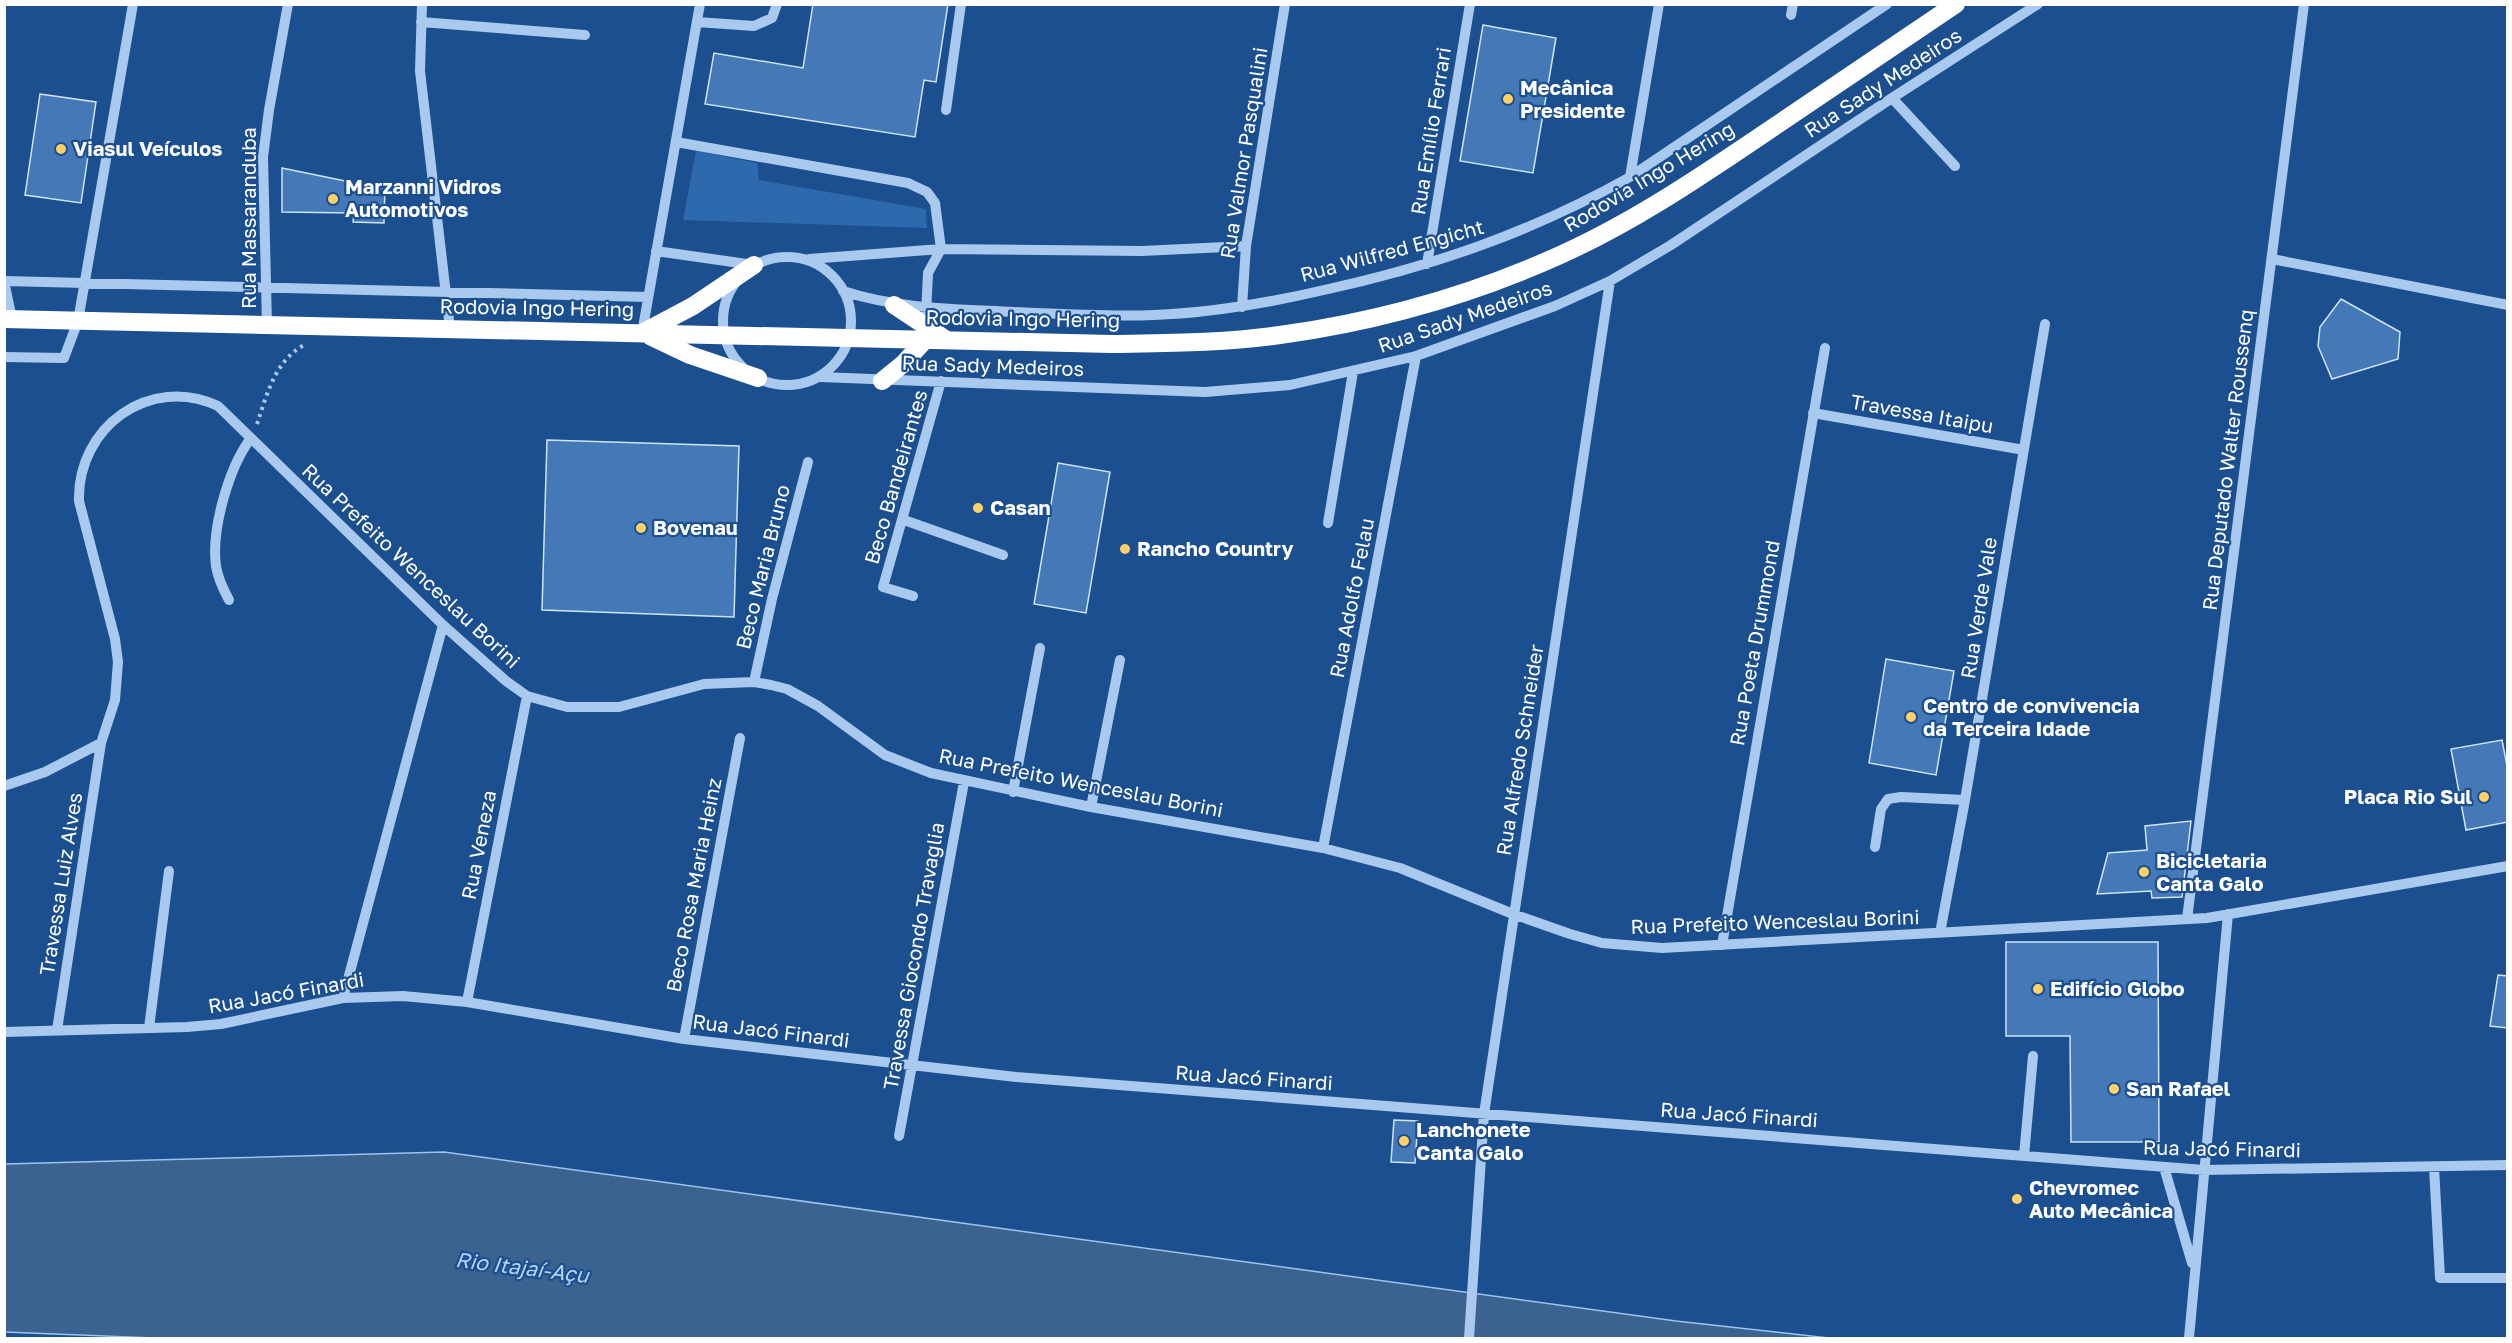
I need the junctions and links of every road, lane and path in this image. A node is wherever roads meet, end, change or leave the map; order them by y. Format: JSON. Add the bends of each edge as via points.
{"nodes":[{"id":1,"x":133,"y":4,"type":"edge"},
{"id":2,"x":288,"y":4,"type":"edge"},
{"id":3,"x":422,"y":4,"type":"edge"},
{"id":4,"x":700,"y":4,"type":"edge"},
{"id":5,"x":777,"y":4,"type":"edge"},
{"id":6,"x":961,"y":4,"type":"edge"},
{"id":7,"x":1285,"y":4,"type":"edge"},
{"id":8,"x":1470,"y":4,"type":"edge"},
{"id":9,"x":1659,"y":4,"type":"edge"},
{"id":10,"x":1887,"y":4,"type":"edge"},
{"id":11,"x":1956,"y":4,"type":"edge"},
{"id":12,"x":2038,"y":4,"type":"edge"},
{"id":13,"x":2304,"y":4,"type":"edge"},
{"id":14,"x":420,"y":22,"type":"junction"},
{"id":15,"x":697,"y":22,"type":"junction"},
{"id":16,"x":585,"y":35,"type":"dead end"},
{"id":17,"x":1892,"y":98,"type":"junction"},
{"id":18,"x":946,"y":110,"type":"dead end"},
{"id":19,"x":676,"y":142,"type":"junction"},
{"id":20,"x":1955,"y":166,"type":"dead end"},
{"id":21,"x":1630,"y":177,"type":"junction"},
{"id":22,"x":1246,"y":246,"type":"junction"},
{"id":23,"x":941,"y":249,"type":"junction"},
{"id":24,"x":656,"y":251,"type":"junction"},
{"id":25,"x":809,"y":259,"type":"junction"},
{"id":26,"x":2272,"y":259,"type":"junction"},
{"id":27,"x":1427,"y":264,"type":"junction"},
{"id":28,"x":754,"y":265,"type":"junction"},
{"id":29,"x":4,"y":281,"type":"edge"},
{"id":30,"x":1610,"y":281,"type":"junction"},
{"id":31,"x":84,"y":283,"type":"junction"},
{"id":32,"x":266,"y":288,"type":"junction"},
{"id":33,"x":843,"y":291,"type":"junction"},
{"id":34,"x":446,"y":292,"type":"junction"},
{"id":35,"x":648,"y":297,"type":"junction"},
{"id":36,"x":894,"y":305,"type":"junction"},
{"id":37,"x":2508,"y":305,"type":"edge"},
{"id":38,"x":1242,"y":307,"type":"junction"},
{"id":39,"x":926,"y":308,"type":"junction"},
{"id":40,"x":8,"y":319,"type":"edge"},
{"id":41,"x":78,"y":321,"type":"junction"},
{"id":42,"x":2045,"y":324,"type":"dead end"},
{"id":43,"x":267,"y":325,"type":"junction"},
{"id":44,"x":450,"y":329,"type":"junction"},
{"id":45,"x":642,"y":333,"type":"junction"},
{"id":46,"x":925,"y":333,"type":"junction"},
{"id":47,"x":725,"y":334,"type":"junction"},
{"id":48,"x":851,"y":337,"type":"junction"},
{"id":49,"x":1825,"y":348,"type":"dead end"},
{"id":50,"x":294,"y":350,"type":"dead end"},
{"id":51,"x":1416,"y":356,"type":"junction"},
{"id":52,"x":4,"y":357,"type":"edge"},
{"id":53,"x":1353,"y":372,"type":"junction"},
{"id":54,"x":820,"y":377,"type":"junction"},
{"id":55,"x":758,"y":378,"type":"junction"},
{"id":56,"x":882,"y":381,"type":"junction"},
{"id":57,"x":941,"y":381,"type":"junction"},
{"id":58,"x":1813,"y":413,"type":"junction"},
{"id":59,"x":251,"y":438,"type":"junction"},
{"id":60,"x":2024,"y":450,"type":"junction"},
{"id":61,"x":808,"y":462,"type":"dead end"},
{"id":62,"x":904,"y":520,"type":"junction"},
{"id":63,"x":1328,"y":523,"type":"dead end"},
{"id":64,"x":1003,"y":555,"type":"dead end"},
{"id":65,"x":913,"y":596,"type":"dead end"},
{"id":66,"x":229,"y":600,"type":"dead end"},
{"id":67,"x":443,"y":625,"type":"junction"},
{"id":68,"x":1040,"y":648,"type":"dead end"},
{"id":69,"x":1120,"y":660,"type":"dead end"},
{"id":70,"x":754,"y":682,"type":"junction"},
{"id":71,"x":527,"y":696,"type":"junction"},
{"id":72,"x":740,"y":738,"type":"dead end"},
{"id":73,"x":100,"y":743,"type":"junction"},
{"id":74,"x":964,"y":782,"type":"junction"},
{"id":75,"x":4,"y":786,"type":"edge"},
{"id":76,"x":1013,"y":792,"type":"junction"},
{"id":77,"x":1965,"y":800,"type":"junction"},
{"id":78,"x":1090,"y":807,"type":"junction"},
{"id":79,"x":1875,"y":847,"type":"dead end"},
{"id":80,"x":1323,"y":848,"type":"junction"},
{"id":81,"x":2508,"y":866,"type":"edge"},
{"id":82,"x":168,"y":871,"type":"dead end"},
{"id":83,"x":1513,"y":914,"type":"junction"},
{"id":84,"x":2228,"y":914,"type":"junction"},
{"id":85,"x":2187,"y":919,"type":"junction"},
{"id":86,"x":1940,"y":933,"type":"junction"},
{"id":87,"x":1722,"y":945,"type":"junction"},
{"id":88,"x":344,"y":998,"type":"junction"},
{"id":89,"x":467,"y":1002,"type":"junction"},
{"id":90,"x":149,"y":1028,"type":"junction"},
{"id":91,"x":57,"y":1030,"type":"junction"},
{"id":92,"x":4,"y":1032,"type":"edge"},
{"id":93,"x":684,"y":1039,"type":"junction"},
{"id":94,"x":2033,"y":1056,"type":"dead end"},
{"id":95,"x":911,"y":1066,"type":"junction"},
{"id":96,"x":1484,"y":1114,"type":"junction"},
{"id":97,"x":898,"y":1136,"type":"dead end"},
{"id":98,"x":2024,"y":1156,"type":"junction"},
{"id":99,"x":2508,"y":1165,"type":"edge"},
{"id":100,"x":2164,"y":1167,"type":"junction"},
{"id":101,"x":2434,"y":1167,"type":"junction"},
{"id":102,"x":2204,"y":1170,"type":"junction"},
{"id":103,"x":2195,"y":1272,"type":"junction"},
{"id":104,"x":2508,"y":1278,"type":"edge"},
{"id":105,"x":1469,"y":1338,"type":"edge"},
{"id":106,"x":2189,"y":1338,"type":"edge"}],
"edges":[{"from":1,"to":31,"type":"street"},
{"from":2,"to":32,"type":"street","name":"Rua Massaranduba","via":[[263,157]]},
{"from":3,"to":14,"type":"street"},
{"from":4,"to":15,"type":"street"},
{"from":5,"to":15,"type":"street","via":[[772,18],[754,26]]},
{"from":6,"to":18,"type":"street"},
{"from":7,"to":22,"type":"street","name":"Rua Valmor Pasqualini"},
{"from":8,"to":27,"type":"street","name":"Rua Emílio Ferrari"},
{"from":9,"to":21,"type":"street"},
{"from":10,"to":21,"type":"street","name":"Rua Wilfred Engicht"},
{"from":11,"to":46,"type":"highway","name":"Rodovia Ingo Hering","via":[[1654,205],[1558,256],[1448,297],[1334,326],[1228,340],[1112,344],[946,339]]},
{"from":12,"to":17,"type":"street","name":"Rua Sady Medeiros"},
{"from":13,"to":26,"type":"street","name":"Rua Deputado Walter Roussenq"},
{"from":14,"to":16,"type":"street"},
{"from":14,"to":34,"type":"street","via":[[420,71]]},
{"from":15,"to":19,"type":"street"},
{"from":17,"to":20,"type":"street"},
{"from":17,"to":30,"type":"street","name":"Rua Sady Medeiros","via":[[1671,245]]},
{"from":19,"to":23,"type":"street","via":[[908,183],[927,192],[935,203]]},
{"from":19,"to":24,"type":"street"},
{"from":21,"to":27,"type":"street","name":"Rua Wilfred Engicht","via":[[1509,237]]},
{"from":22,"to":23,"type":"street","via":[[1142,251]]},
{"from":22,"to":38,"type":"street","name":"Rua Valmor Pasqualini"},
{"from":23,"to":25,"type":"street"},
{"from":23,"to":39,"type":"street","via":[[927,273]]},
{"from":24,"to":28,"type":"street"},
{"from":24,"to":35,"type":"street"},
{"from":25,"to":28,"type":"street","via":[[781,256]]},
{"from":25,"to":33,"type":"street"},
{"from":26,"to":37,"type":"street"},
{"from":26,"to":85,"type":"street","name":"Rua Deputado Walter Roussenq"},
{"from":27,"to":38,"type":"street","name":"Rua Wilfred Engicht"},
{"from":28,"to":45,"type":"highway","via":[[693,306]]},
{"from":28,"to":47,"type":"street","via":[[734,284],[724,308]]},
{"from":29,"to":31,"type":"street"},
{"from":29,"to":40,"type":"street"},
{"from":30,"to":51,"type":"street","name":"Rua Sady Medeiros","via":[[1555,306]]},
{"from":30,"to":83,"type":"street","name":"Rua Alfredo Schneider"},
{"from":31,"to":32,"type":"street"},
{"from":31,"to":41,"type":"street"},
{"from":32,"to":34,"type":"street"},
{"from":32,"to":43,"type":"street","name":"Rua Massaranduba"},
{"from":33,"to":36,"type":"street","name":"Rua Wilfred Engicht"},
{"from":33,"to":48,"type":"street","via":[[851,317]]},
{"from":34,"to":35,"type":"street"},
{"from":34,"to":44,"type":"street"},
{"from":35,"to":45,"type":"street"},
{"from":36,"to":39,"type":"street","name":"Rua Wilfred Engicht"},
{"from":36,"to":46,"type":"highway"},
{"from":38,"to":39,"type":"street","name":"Rua Wilfred Engicht","via":[[1086,316]]},
{"from":39,"to":46,"type":"street"},
{"from":40,"to":41,"type":"highway","name":"Rodovia Ingo Hering"},
{"from":41,"to":43,"type":"highway","name":"Rodovia Ingo Hering"},
{"from":41,"to":52,"type":"street","via":[[64,358]]},
{"from":42,"to":60,"type":"street","name":"Rua Verde Vale"},
{"from":43,"to":44,"type":"highway","name":"Rodovia Ingo Hering"},
{"from":44,"to":45,"type":"highway","name":"Rodovia Ingo Hering"},
{"from":45,"to":47,"type":"highway","name":"Rodovia Ingo Hering"},
{"from":45,"to":55,"type":"highway","via":[[690,355]]},
{"from":46,"to":48,"type":"highway","name":"Rodovia Ingo Hering"},
{"from":46,"to":56,"type":"highway","via":[[903,364]]},
{"from":47,"to":48,"type":"highway","name":"Rodovia Ingo Hering"},
{"from":47,"to":55,"type":"street","via":[[737,360]]},
{"from":48,"to":54,"type":"street","via":[[840,360]]},
{"from":49,"to":58,"type":"street","name":"Rua Poeta Drummond"},
{"from":50,"to":59,"type":"path","via":[[277,370]]},
{"from":51,"to":53,"type":"street","name":"Rua Sady Medeiros"},
{"from":51,"to":80,"type":"street","name":"Rua Adolfo Felau"},
{"from":53,"to":57,"type":"street","name":"Rua Sady Medeiros","via":[[1290,385],[1205,392]]},
{"from":53,"to":63,"type":"street"},
{"from":54,"to":55,"type":"street","via":[[789,385]]},
{"from":54,"to":56,"type":"street","name":"Rua Sady Medeiros"},
{"from":56,"to":57,"type":"street","name":"Rua Sady Medeiros"},
{"from":57,"to":62,"type":"street","name":"Beco Bandeirantes"},
{"from":58,"to":60,"type":"street","name":"Travessa Itaipu"},
{"from":58,"to":87,"type":"street","name":"Rua Poeta Drummond"},
{"from":59,"to":66,"type":"street","via":[[232,471],[216,541],[220,583]]},
{"from":59,"to":67,"type":"street","name":"Rua Prefeito Wenceslau Borini"},
{"from":59,"to":73,"type":"street","name":"Rua Prefeito Wenceslau Borini","via":[[218,406],[204,400],[170,397],[128,410],[96,437],[88,451],[78,482],[79,501],[118,662],[115,700]]},
{"from":60,"to":77,"type":"street","name":"Rua Verde Vale"},
{"from":61,"to":70,"type":"street","name":"Beco Maria Bruno"},
{"from":62,"to":64,"type":"street"},
{"from":62,"to":65,"type":"street","name":"Beco Bandeirantes","via":[[883,587]]},
{"from":67,"to":71,"type":"street","name":"Rua Prefeito Wenceslau Borini"},
{"from":67,"to":88,"type":"street"},
{"from":68,"to":76,"type":"street"},
{"from":69,"to":78,"type":"street"},
{"from":70,"to":71,"type":"street","name":"Rua Prefeito Wenceslau Borini","via":[[704,684],[619,707],[567,707]]},
{"from":70,"to":74,"type":"street","name":"Rua Prefeito Wenceslau Borini","via":[[801,695],[893,759]]},
{"from":71,"to":89,"type":"street","name":"Rua Veneza"},
{"from":72,"to":93,"type":"street","name":"Beco Rosa Maria Heinz"},
{"from":73,"to":75,"type":"street","via":[[45,772]]},
{"from":73,"to":91,"type":"street","name":"Travessa Luiz Alves"},
{"from":74,"to":76,"type":"street","name":"Rua Prefeito Wenceslau Borini"},
{"from":74,"to":95,"type":"street","name":"Travessa Giocondo Travaglia"},
{"from":76,"to":78,"type":"street","name":"Rua Prefeito Wenceslau Borini"},
{"from":77,"to":79,"type":"street","via":[[1888,799],[1881,809]]},
{"from":77,"to":86,"type":"street","name":"Rua Verde Vale"},
{"from":78,"to":80,"type":"street","name":"Rua Prefeito Wenceslau Borini"},
{"from":80,"to":83,"type":"street","name":"Rua Prefeito Wenceslau Borini","via":[[1400,868]]},
{"from":81,"to":84,"type":"street","name":"Rua Prefeito Wenceslau Borini"},
{"from":82,"to":90,"type":"street"},
{"from":83,"to":87,"type":"street","name":"Rua Prefeito Wenceslau Borini","via":[[1602,943],[1662,948]]},
{"from":83,"to":96,"type":"street","name":"Rua Alfredo Schneider"},
{"from":84,"to":85,"type":"street","name":"Rua Prefeito Wenceslau Borini"},
{"from":84,"to":102,"type":"street"},
{"from":85,"to":86,"type":"street","name":"Rua Prefeito Wenceslau Borini"},
{"from":86,"to":87,"type":"street","name":"Rua Prefeito Wenceslau Borini"},
{"from":88,"to":89,"type":"street","name":"Rua Jacó Finardi","via":[[403,996]]},
{"from":88,"to":90,"type":"street","name":"Rua Jacó Finardi","via":[[221,1024]]},
{"from":89,"to":93,"type":"street","name":"Rua Jacó Finardi"},
{"from":90,"to":91,"type":"street","name":"Rua Jacó Finardi"},
{"from":91,"to":92,"type":"street","name":"Rua Jacó Finardi"},
{"from":93,"to":95,"type":"street","name":"Rua Jacó Finardi"},
{"from":94,"to":98,"type":"street"},
{"from":95,"to":96,"type":"street","name":"Rua Jacó Finardi"},
{"from":95,"to":97,"type":"street","name":"Travessa Giocondo Travaglia"},
{"from":96,"to":98,"type":"street","name":"Rua Jacó Finardi"},
{"from":96,"to":105,"type":"street","name":"Rua Alfredo Schneider"},
{"from":98,"to":100,"type":"street","name":"Rua Jacó Finardi"},
{"from":99,"to":101,"type":"street","name":"Rua Jacó Finardi"},
{"from":100,"to":102,"type":"street","name":"Rua Jacó Finardi"},
{"from":100,"to":103,"type":"street"},
{"from":101,"to":102,"type":"street","name":"Rua Jacó Finardi"},
{"from":101,"to":104,"type":"street","via":[[2440,1278]]},
{"from":102,"to":103,"type":"street"},
{"from":103,"to":106,"type":"street"}]}
